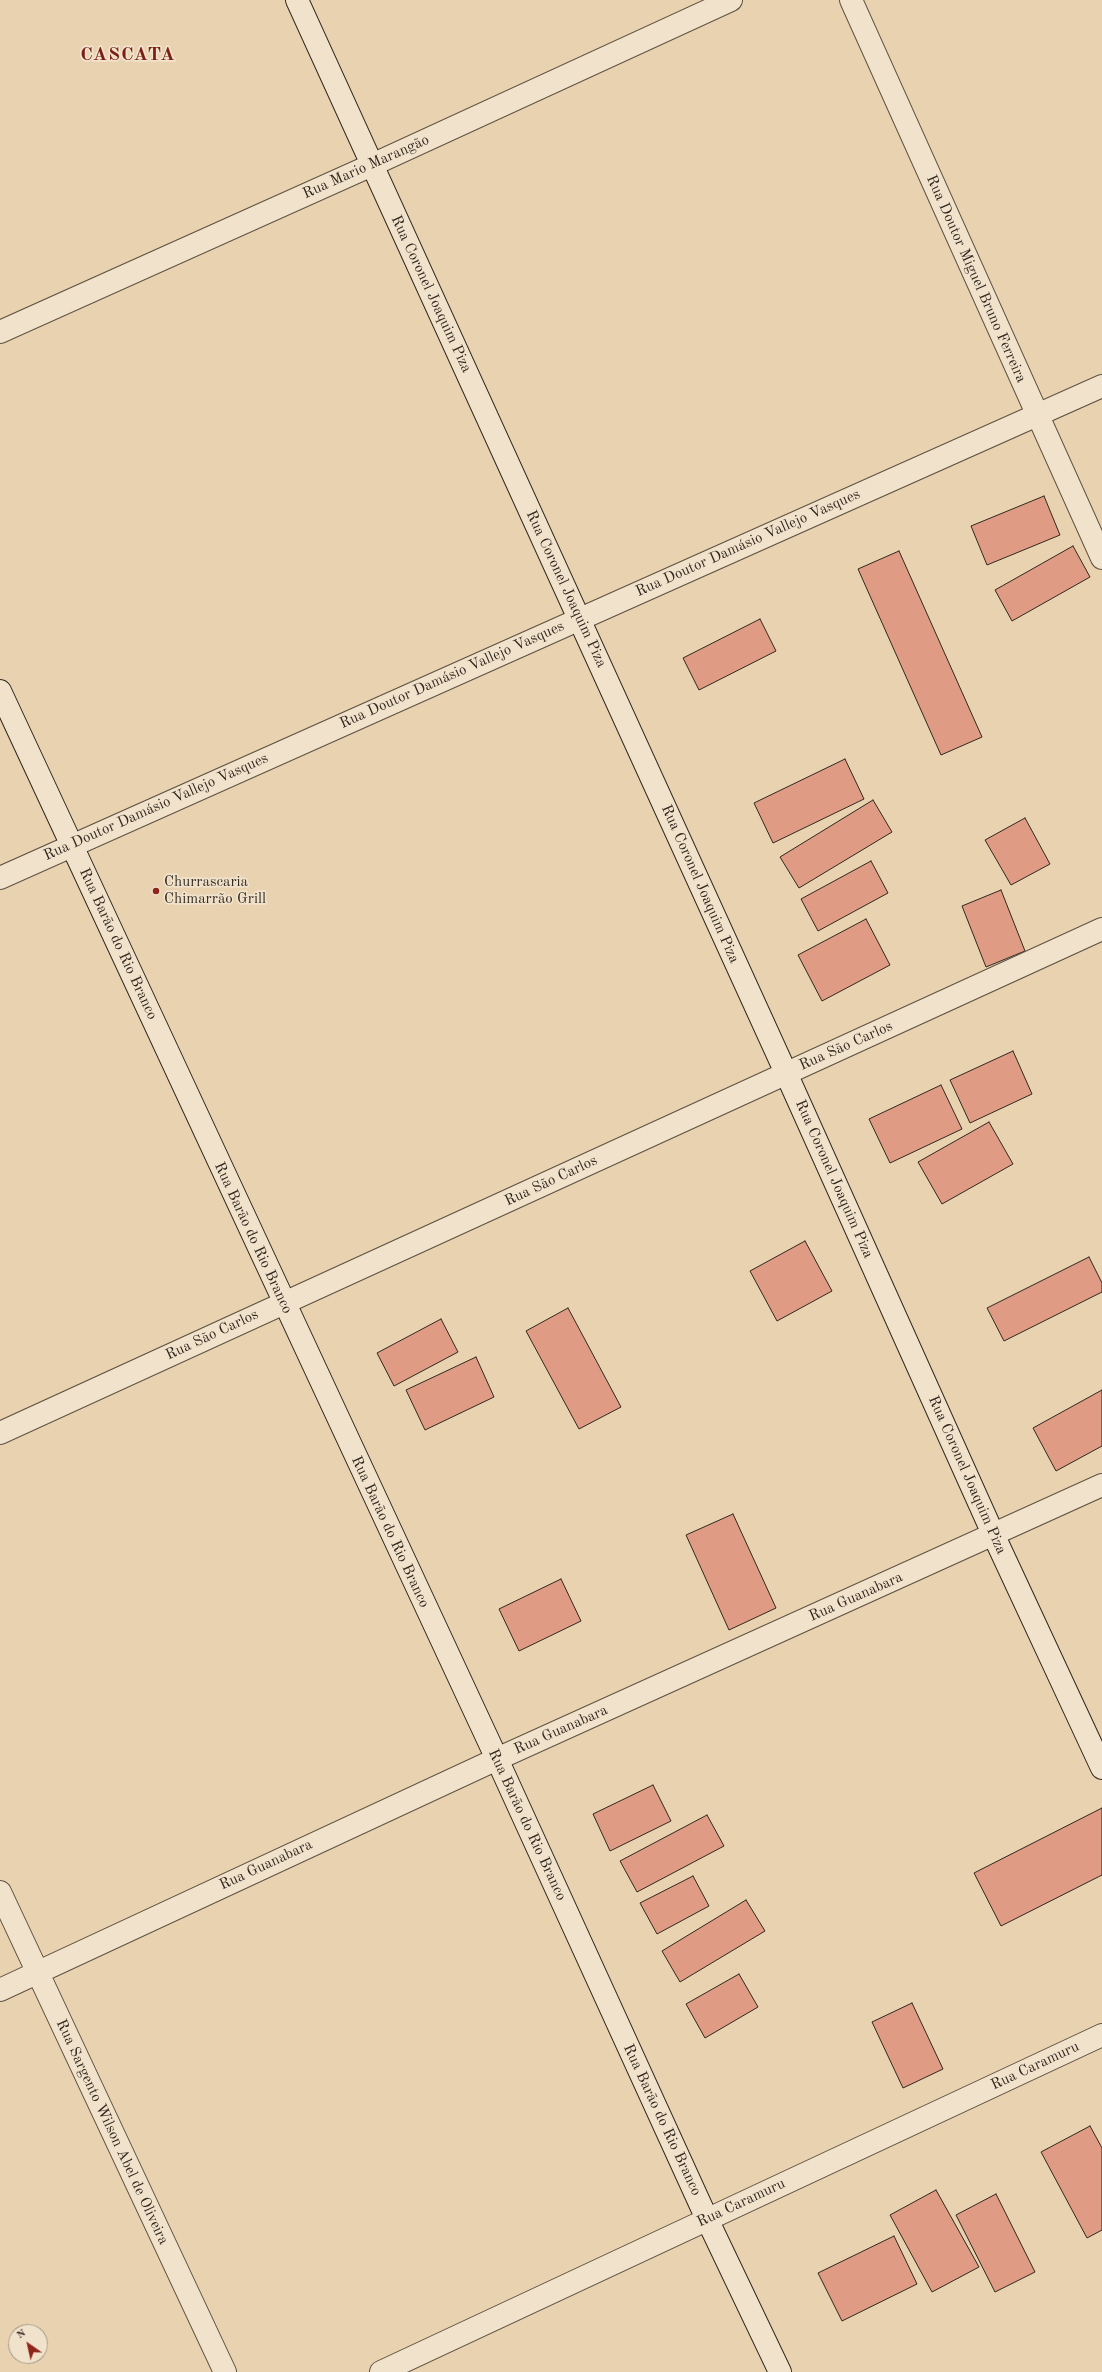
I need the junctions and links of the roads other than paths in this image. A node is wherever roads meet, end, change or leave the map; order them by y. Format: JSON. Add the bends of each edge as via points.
{"nodes":[{"id":1,"x":297,"y":0,"type":"edge"},
{"id":2,"x":731,"y":0,"type":"edge"},
{"id":3,"x":852,"y":0,"type":"edge"},
{"id":4,"x":372,"y":165,"type":"junction"},
{"id":5,"x":0,"y":332,"type":"edge"},
{"id":6,"x":1102,"y":386,"type":"edge"},
{"id":7,"x":1037,"y":415,"type":"junction"},
{"id":8,"x":1102,"y":558,"type":"edge"},
{"id":9,"x":579,"y":618,"type":"junction"},
{"id":10,"x":0,"y":691,"type":"edge"},
{"id":11,"x":72,"y":845,"type":"junction"},
{"id":12,"x":0,"y":878,"type":"edge"},
{"id":13,"x":1102,"y":929,"type":"edge"},
{"id":14,"x":786,"y":1073,"type":"junction"},
{"id":15,"x":283,"y":1303,"type":"junction"},
{"id":16,"x":0,"y":1433,"type":"edge"},
{"id":17,"x":1102,"y":1485,"type":"edge"},
{"id":18,"x":994,"y":1536,"type":"junction"},
{"id":19,"x":497,"y":1759,"type":"junction"},
{"id":20,"x":1102,"y":1768,"type":"edge"},
{"id":21,"x":0,"y":1892,"type":"edge"},
{"id":22,"x":36,"y":1972,"type":"junction"},
{"id":23,"x":0,"y":1990,"type":"edge"},
{"id":24,"x":1102,"y":2035,"type":"edge"},
{"id":25,"x":707,"y":2219,"type":"junction"},
{"id":26,"x":225,"y":2372,"type":"edge"},
{"id":27,"x":381,"y":2372,"type":"edge"},
{"id":28,"x":780,"y":2372,"type":"edge"}],
"edges":[{"from":1,"to":4,"type":"street","name":"Rua Coronel Joaquim Piza"},
{"from":2,"to":4,"type":"street","name":"Rua Mario Marangão"},
{"from":3,"to":7,"type":"street","name":"Rua Doutor Miguel Bruno Ferreira"},
{"from":4,"to":5,"type":"street","name":"Rua Mario Marangão"},
{"from":4,"to":9,"type":"street","name":"Rua Coronel Joaquim Piza"},
{"from":6,"to":7,"type":"street","name":"Rua Doutor Damásio Vallejo Vasques"},
{"from":7,"to":8,"type":"street","name":"Rua Doutor Miguel Bruno Ferreira"},
{"from":7,"to":9,"type":"street","name":"Rua Doutor Damásio Vallejo Vasques"},
{"from":9,"to":11,"type":"street","name":"Rua Doutor Damásio Vallejo Vasques"},
{"from":9,"to":14,"type":"street","name":"Rua Coronel Joaquim Piza"},
{"from":10,"to":11,"type":"street","name":"Rua Barão do Rio Branco"},
{"from":11,"to":12,"type":"street","name":"Rua Doutor Damásio Vallejo Vasques"},
{"from":11,"to":15,"type":"street","name":"Rua Barão do Rio Branco"},
{"from":13,"to":14,"type":"street","name":"Rua São Carlos"},
{"from":14,"to":15,"type":"street","name":"Rua São Carlos"},
{"from":14,"to":18,"type":"street","name":"Rua Coronel Joaquim Piza"},
{"from":15,"to":16,"type":"street","name":"Rua São Carlos"},
{"from":15,"to":19,"type":"street","name":"Rua Barão do Rio Branco"},
{"from":17,"to":18,"type":"street","name":"Rua Guanabara"},
{"from":18,"to":19,"type":"street","name":"Rua Guanabara"},
{"from":18,"to":20,"type":"street","name":"Rua Coronel Joaquim Piza"},
{"from":19,"to":22,"type":"street","name":"Rua Guanabara"},
{"from":19,"to":25,"type":"street","name":"Rua Barão do Rio Branco"},
{"from":21,"to":22,"type":"street","name":"Rua Sargento Wilson Abel de Oliveira"},
{"from":22,"to":23,"type":"street","name":"Rua Guanabara"},
{"from":22,"to":26,"type":"street","name":"Rua Sargento Wilson Abel de Oliveira"},
{"from":24,"to":25,"type":"street","name":"Rua Caramuru"},
{"from":25,"to":27,"type":"street","name":"Rua Caramuru"},
{"from":25,"to":28,"type":"street","name":"Rua Barão do Rio Branco"}]}
